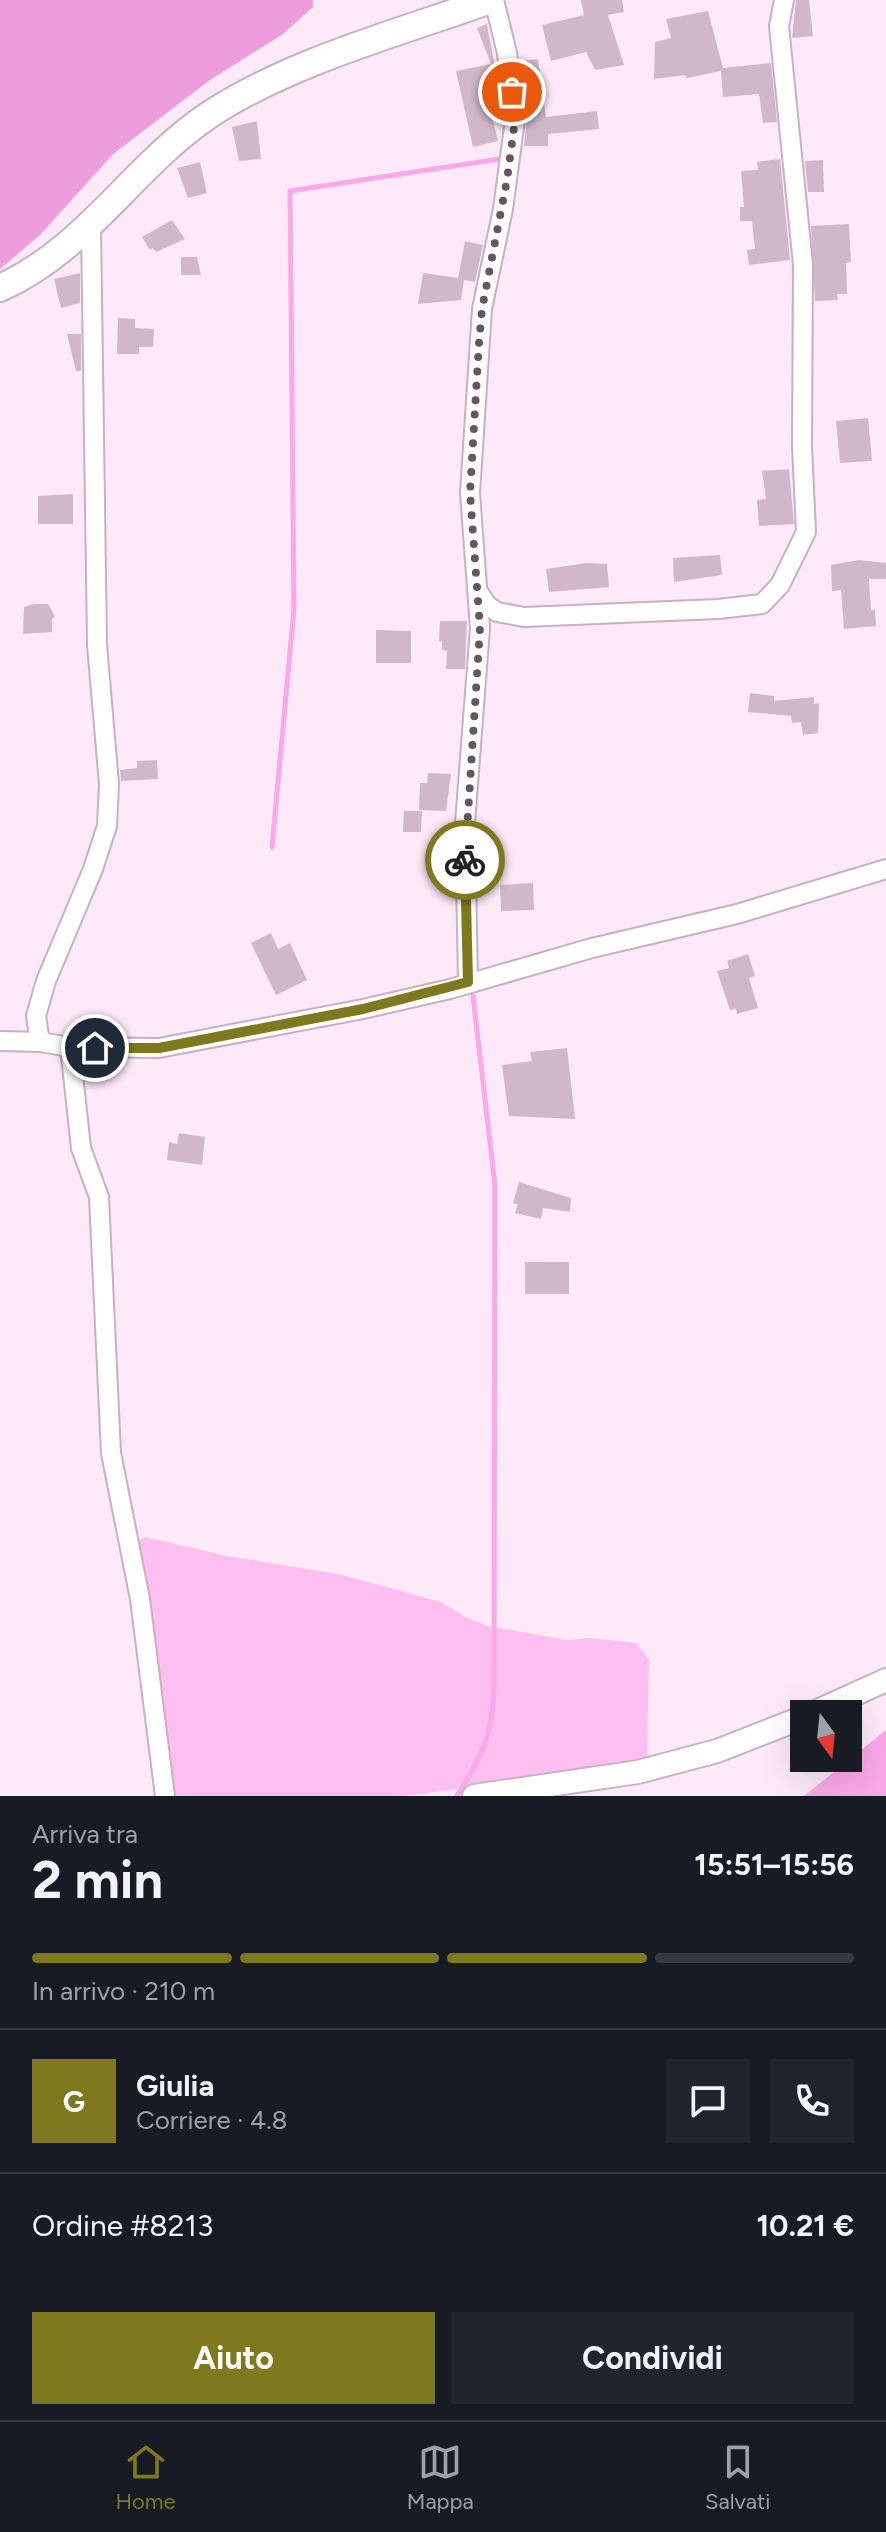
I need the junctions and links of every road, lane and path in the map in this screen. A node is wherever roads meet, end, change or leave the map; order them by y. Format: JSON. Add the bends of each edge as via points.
{"nodes":[{"id":1,"x":488,"y":0,"type":"edge"},
{"id":2,"x":784,"y":0,"type":"edge"},
{"id":3,"x":91,"y":227,"type":"junction"},
{"id":4,"x":0,"y":288,"type":"edge"},
{"id":5,"x":477,"y":590,"type":"junction"},
{"id":6,"x":886,"y":869,"type":"edge"},
{"id":7,"x":468,"y":982,"type":"junction"},
{"id":8,"x":0,"y":1041,"type":"edge"},
{"id":9,"x":40,"y":1042,"type":"junction"},
{"id":10,"x":70,"y":1047,"type":"junction"},
{"id":11,"x":886,"y":1680,"type":"edge"},
{"id":12,"x":842,"y":1700,"type":"edge"},
{"id":13,"x":790,"y":1722,"type":"edge"},
{"id":14,"x":165,"y":1796,"type":"edge"},
{"id":15,"x":474,"y":1796,"type":"edge"}],
"edges":[{"from":1,"to":3,"type":"main road","via":[[312,65],[210,114],[168,146]]},
{"from":1,"to":5,"type":"street","via":[[507,53],[515,120],[479,343],[470,493]]},
{"from":2,"to":5,"type":"street","via":[[779,26],[803,265],[806,532],[780,585],[762,604],[549,618],[497,612]]},
{"from":3,"to":4,"type":"main road","via":[[58,254]]},
{"from":3,"to":9,"type":"street","via":[[97,645],[109,784],[107,826],[46,981],[36,1016]]},
{"from":5,"to":7,"type":"street","via":[[480,628],[465,837]]},
{"from":6,"to":7,"type":"street","via":[[737,914]]},
{"from":7,"to":10,"type":"street","via":[[363,1009],[159,1048]]},
{"from":8,"to":9,"type":"street"},
{"from":9,"to":10,"type":"street"},
{"from":10,"to":14,"type":"street","via":[[81,1148],[99,1197],[111,1453],[140,1599]]},
{"from":11,"to":12,"type":"street"},
{"from":13,"to":15,"type":"street","via":[[717,1751],[638,1772]]}]}
